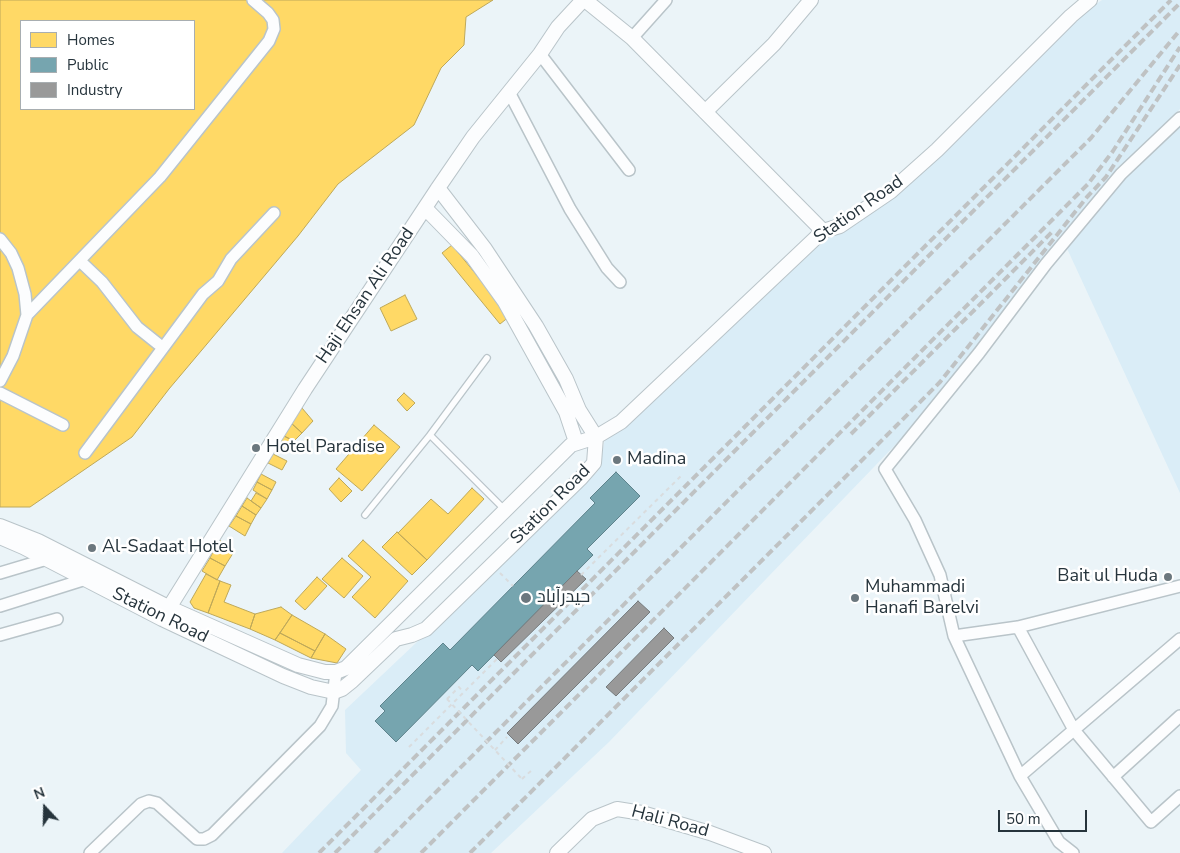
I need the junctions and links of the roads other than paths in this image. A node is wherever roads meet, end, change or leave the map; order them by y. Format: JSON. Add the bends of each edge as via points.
{"nodes":[{"id":1,"x":253,"y":0,"type":"edge"},
{"id":2,"x":584,"y":0,"type":"edge"},
{"id":3,"x":666,"y":0,"type":"edge"},
{"id":4,"x":811,"y":0,"type":"edge"},
{"id":5,"x":1090,"y":0,"type":"edge"},
{"id":6,"x":632,"y":38,"type":"junction"},
{"id":7,"x":540,"y":54,"type":"junction"},
{"id":8,"x":509,"y":92,"type":"junction"},
{"id":9,"x":705,"y":112,"type":"junction"},
{"id":10,"x":1180,"y":118,"type":"edge"},
{"id":11,"x":629,"y":170,"type":"dead end"},
{"id":12,"x":438,"y":188,"type":"junction"},
{"id":13,"x":425,"y":208,"type":"junction"},
{"id":14,"x":274,"y":213,"type":"dead end"},
{"id":15,"x":822,"y":232,"type":"junction"},
{"id":16,"x":0,"y":240,"type":"edge"},
{"id":17,"x":80,"y":262,"type":"junction"},
{"id":18,"x":620,"y":282,"type":"dead end"},
{"id":19,"x":27,"y":315,"type":"junction"},
{"id":20,"x":162,"y":347,"type":"junction"},
{"id":21,"x":487,"y":358,"type":"dead end"},
{"id":22,"x":0,"y":381,"type":"edge"},
{"id":23,"x":0,"y":393,"type":"edge"},
{"id":24,"x":63,"y":425,"type":"dead end"},
{"id":25,"x":430,"y":435,"type":"junction"},
{"id":26,"x":596,"y":437,"type":"junction"},
{"id":27,"x":576,"y":442,"type":"junction"},
{"id":28,"x":84,"y":453,"type":"dead end"},
{"id":29,"x":505,"y":510,"type":"junction"},
{"id":30,"x":365,"y":515,"type":"dead end"},
{"id":31,"x":0,"y":526,"type":"edge"},
{"id":32,"x":0,"y":537,"type":"edge"},
{"id":33,"x":46,"y":559,"type":"junction"},
{"id":34,"x":0,"y":573,"type":"edge"},
{"id":35,"x":86,"y":579,"type":"junction"},
{"id":36,"x":1180,"y":586,"type":"edge"},
{"id":37,"x":0,"y":606,"type":"edge"},
{"id":38,"x":170,"y":608,"type":"junction"},
{"id":39,"x":57,"y":619,"type":"dead end"},
{"id":40,"x":162,"y":619,"type":"junction"},
{"id":41,"x":1018,"y":627,"type":"junction"},
{"id":42,"x":0,"y":635,"type":"edge"},
{"id":43,"x":954,"y":636,"type":"junction"},
{"id":44,"x":1180,"y":639,"type":"edge"},
{"id":45,"x":336,"y":672,"type":"junction"},
{"id":46,"x":334,"y":692,"type":"junction"},
{"id":47,"x":1180,"y":716,"type":"edge"},
{"id":48,"x":1074,"y":730,"type":"junction"},
{"id":49,"x":1020,"y":776,"type":"junction"},
{"id":50,"x":1114,"y":777,"type":"junction"},
{"id":51,"x":1180,"y":796,"type":"edge"},
{"id":52,"x":744,"y":849,"type":"edge"},
{"id":53,"x":90,"y":853,"type":"edge"},
{"id":54,"x":557,"y":853,"type":"edge"},
{"id":55,"x":764,"y":853,"type":"edge"},
{"id":56,"x":1073,"y":853,"type":"edge"}],
"edges":[{"from":1,"to":17,"type":"street","via":[[273,20],[274,29],[269,41],[160,177]]},
{"from":2,"to":6,"type":"street"},
{"from":2,"to":7,"type":"street","name":"Haji Ehsan Ali Road","via":[[558,27]]},
{"from":3,"to":6,"type":"street"},
{"from":4,"to":9,"type":"street","via":[[774,44]]},
{"from":5,"to":15,"type":"street","name":"Station Road","via":[[890,192],[840,226]]},
{"from":6,"to":9,"type":"street"},
{"from":7,"to":8,"type":"street","name":"Haji Ehsan Ali Road"},
{"from":7,"to":11,"type":"street"},
{"from":8,"to":12,"type":"street","name":"Haji Ehsan Ali Road"},
{"from":8,"to":18,"type":"street","via":[[570,209]]},
{"from":9,"to":15,"type":"street"},
{"from":10,"to":43,"type":"street","via":[[1120,174],[885,469],[915,520],[940,575]]},
{"from":12,"to":13,"type":"street","name":"Haji Ehsan Ali Road"},
{"from":12,"to":26,"type":"street","via":[[485,249],[536,326]]},
{"from":13,"to":27,"type":"street","via":[[472,256],[505,302],[566,412]]},
{"from":13,"to":38,"type":"street","name":"Haji Ehsan Ali Road","via":[[304,389]]},
{"from":14,"to":20,"type":"street","via":[[231,259],[218,281],[203,294]]},
{"from":15,"to":26,"type":"street","name":"Station Road","via":[[621,422]]},
{"from":16,"to":19,"type":"street","via":[[18,268]]},
{"from":17,"to":19,"type":"street"},
{"from":17,"to":20,"type":"street","via":[[102,282],[137,327]]},
{"from":19,"to":22,"type":"street","via":[[13,356]]},
{"from":20,"to":28,"type":"street"},
{"from":21,"to":25,"type":"lane"},
{"from":23,"to":24,"type":"street"},
{"from":25,"to":29,"type":"lane"},
{"from":25,"to":30,"type":"lane"},
{"from":26,"to":27,"type":"street"},
{"from":26,"to":46,"type":"street","name":"Station Road","via":[[594,463],[581,478],[426,628],[396,640],[352,681]]},
{"from":27,"to":29,"type":"street","name":"Station Road"},
{"from":29,"to":45,"type":"street","name":"Station Road","via":[[346,668]]},
{"from":31,"to":38,"type":"street","name":"Station Road","via":[[38,541]]},
{"from":32,"to":33,"type":"street","name":"Station Road"},
{"from":33,"to":34,"type":"street"},
{"from":33,"to":35,"type":"street","name":"Station Road"},
{"from":35,"to":37,"type":"street"},
{"from":35,"to":40,"type":"street","name":"Station Road"},
{"from":36,"to":41,"type":"street"},
{"from":38,"to":40,"type":"street","name":"Haji Ehsan Ali Road"},
{"from":38,"to":45,"type":"street","name":"Station Road","via":[[298,665]]},
{"from":39,"to":42,"type":"street"},
{"from":40,"to":46,"type":"street","name":"Station Road","via":[[283,676]]},
{"from":41,"to":43,"type":"street"},
{"from":41,"to":48,"type":"street"},
{"from":43,"to":49,"type":"street"},
{"from":44,"to":48,"type":"street"},
{"from":45,"to":46,"type":"street"},
{"from":46,"to":53,"type":"street","via":[[332,706],[320,726],[212,835],[204,840],[197,839],[157,803],[148,801]]},
{"from":47,"to":50,"type":"street"},
{"from":48,"to":49,"type":"street"},
{"from":48,"to":50,"type":"street"},
{"from":49,"to":56,"type":"street","via":[[1059,842]]},
{"from":50,"to":51,"type":"street","via":[[1151,822]]},
{"from":52,"to":54,"type":"street","name":"Hali Road","via":[[710,833],[642,812],[617,809],[592,819]]},
{"from":52,"to":55,"type":"street","name":"Hali Road"}]}
